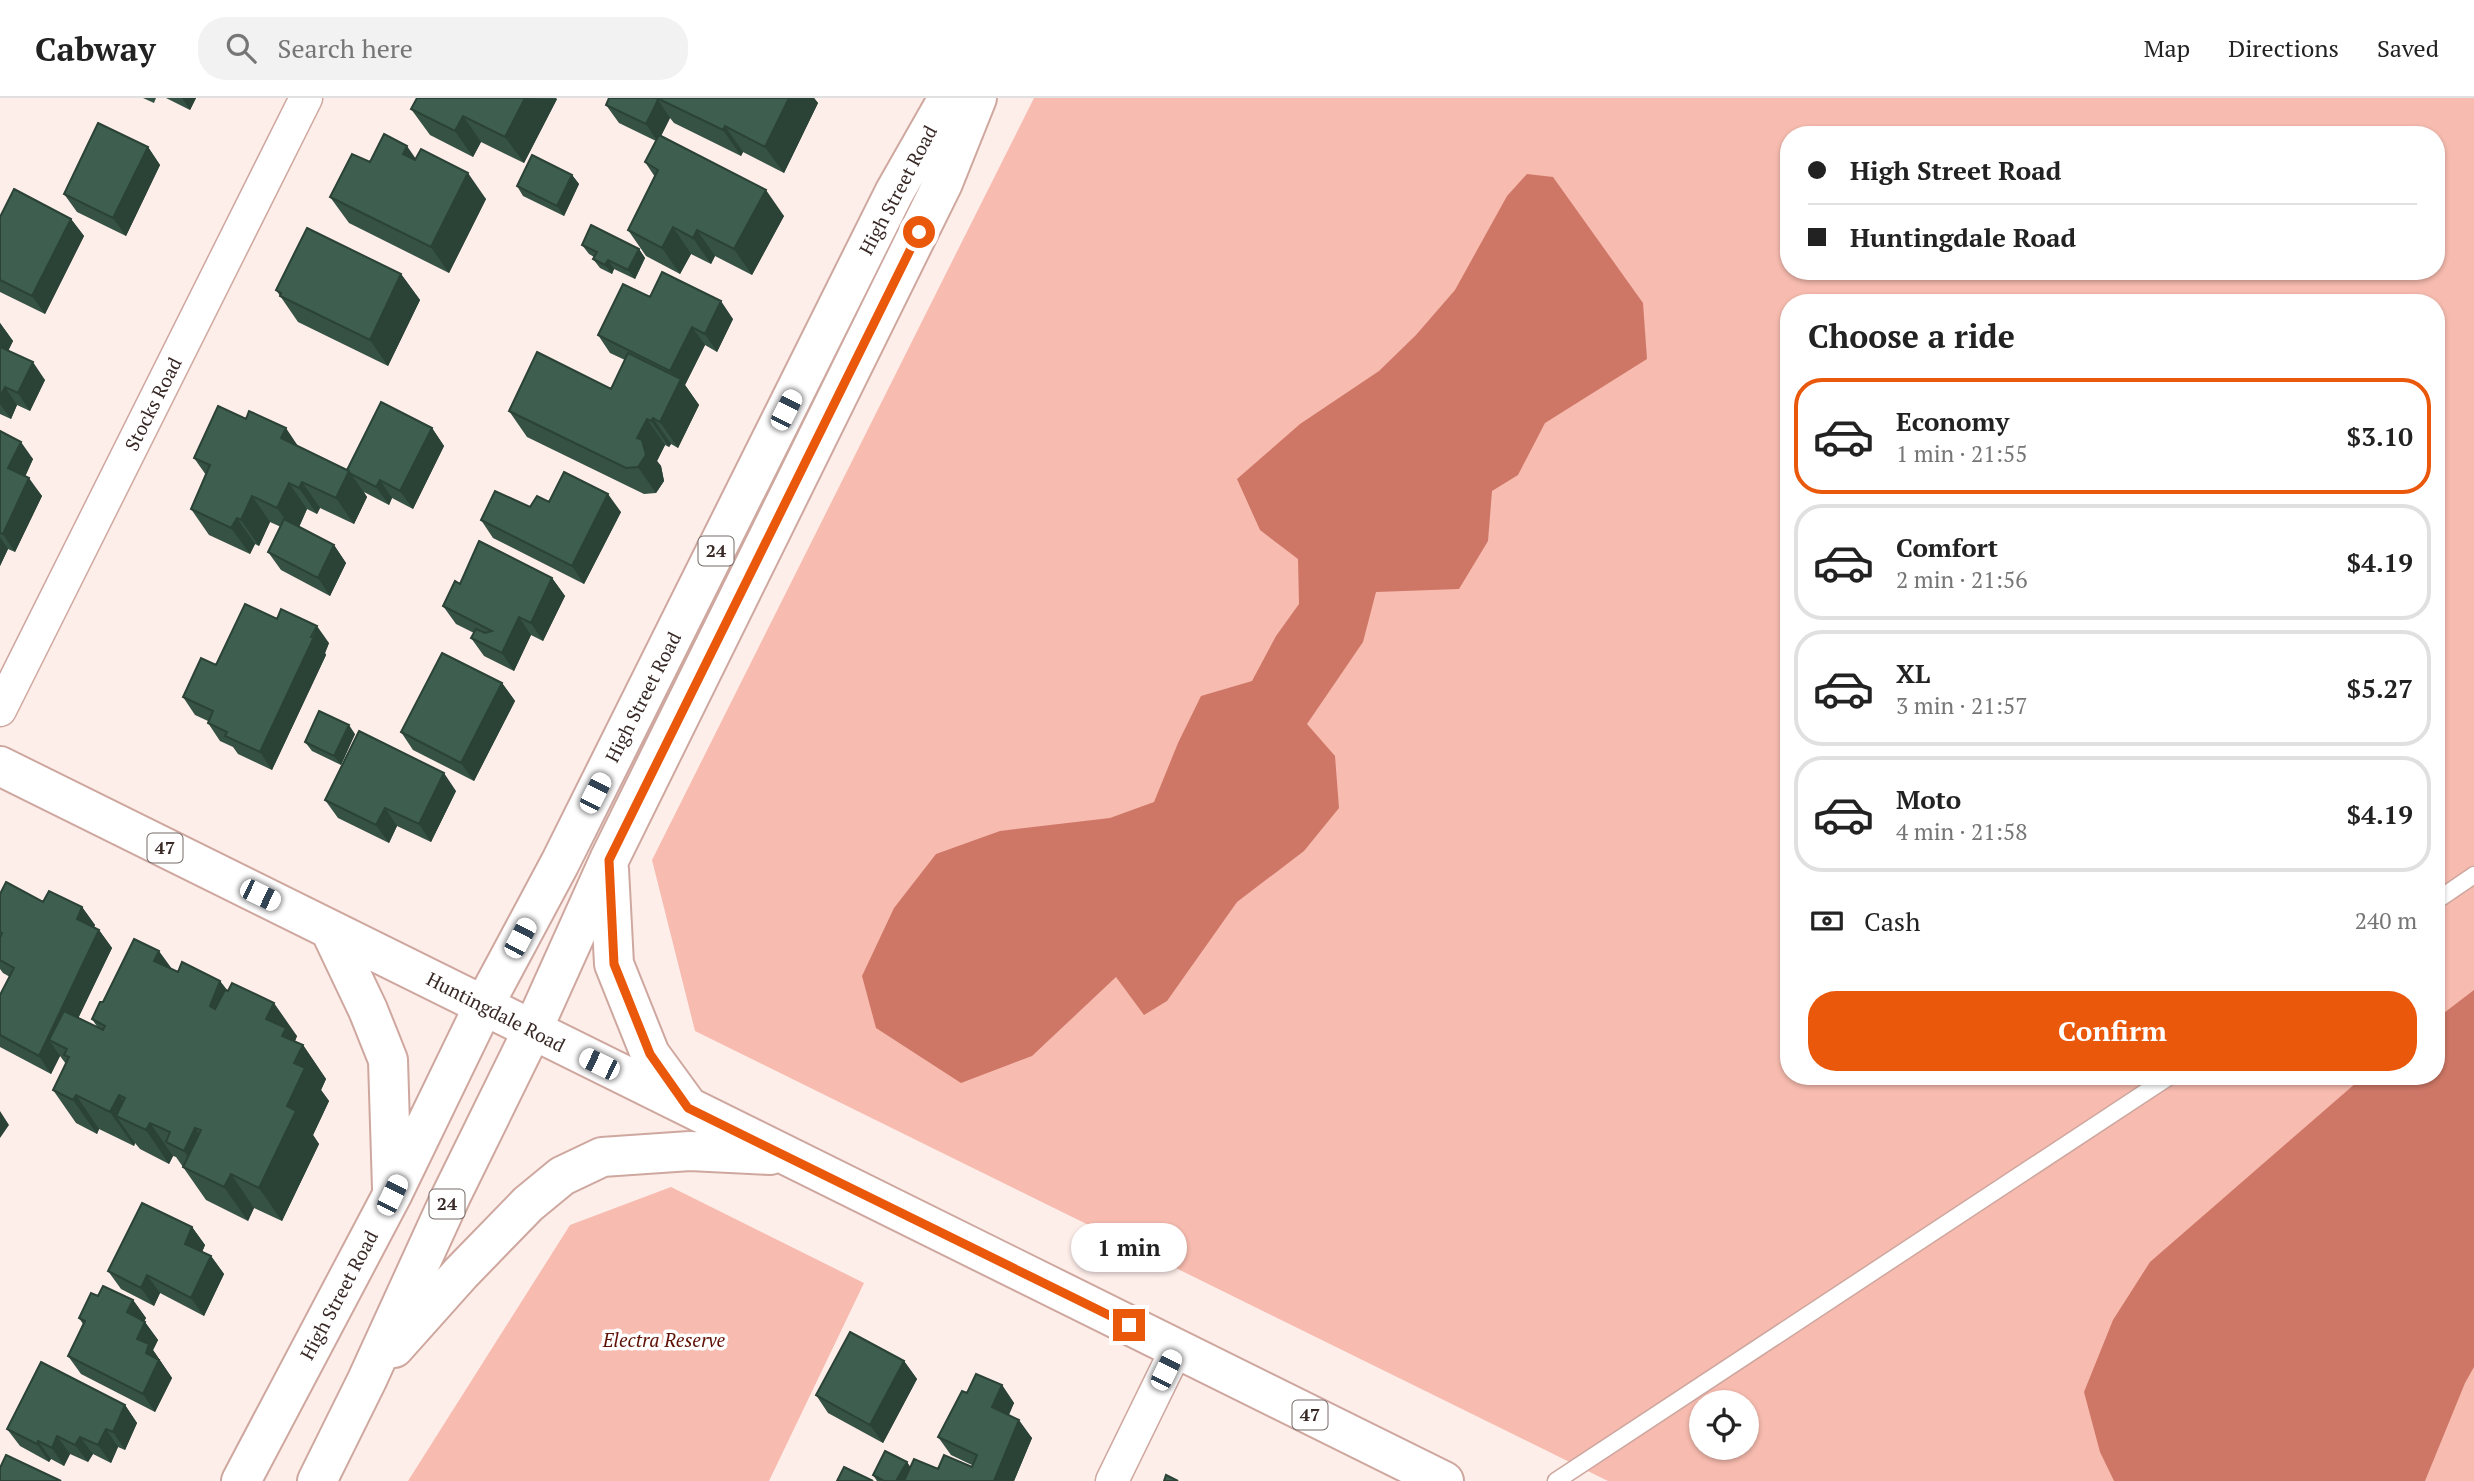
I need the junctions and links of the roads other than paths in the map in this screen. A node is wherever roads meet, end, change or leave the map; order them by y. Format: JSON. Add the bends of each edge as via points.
{"nodes":[{"id":1,"x":306,"y":98,"type":"edge"},
{"id":2,"x":948,"y":98,"type":"edge"},
{"id":3,"x":977,"y":98,"type":"edge"},
{"id":4,"x":0,"y":710,"type":"edge"},
{"id":5,"x":0,"y":766,"type":"edge"},
{"id":6,"x":609,"y":860,"type":"junction"},
{"id":7,"x":2474,"y":876,"type":"edge"},
{"id":8,"x":2445,"y":895,"type":"edge"},
{"id":9,"x":330,"y":930,"type":"junction"},
{"id":10,"x":484,"y":1005,"type":"junction"},
{"id":11,"x":533,"y":1031,"type":"junction"},
{"id":12,"x":2156,"y":1085,"type":"edge"},
{"id":13,"x":688,"y":1108,"type":"junction"},
{"id":14,"x":786,"y":1156,"type":"junction"},
{"id":15,"x":392,"y":1195,"type":"junction"},
{"id":16,"x":1177,"y":1348,"type":"junction"},
{"id":17,"x":367,"y":1380,"type":"junction"},
{"id":18,"x":241,"y":1481,"type":"edge"},
{"id":19,"x":317,"y":1481,"type":"edge"},
{"id":20,"x":1112,"y":1481,"type":"edge"},
{"id":21,"x":1444,"y":1481,"type":"edge"},
{"id":22,"x":1556,"y":1481,"type":"edge"}],
"edges":[{"from":1,"to":4,"type":"street","name":"Stocks Road"},
{"from":2,"to":10,"type":"main road","name":"High Street Road","number":"24","via":[[894,193],[566,852]]},
{"from":3,"to":6,"type":"main road","name":"High Street Road","number":"24","via":[[943,183]]},
{"from":5,"to":9,"type":"main road","name":"Huntingdale Road","number":"47"},
{"from":6,"to":11,"type":"main road","name":"High Street Road","number":"24"},
{"from":6,"to":13,"type":"main road","via":[[614,964],[650,1054]]},
{"from":7,"to":8,"type":"lane"},
{"from":9,"to":10,"type":"main road","name":"Huntingdale Road","number":"47"},
{"from":9,"to":15,"type":"main road","via":[[388,1060]]},
{"from":10,"to":11,"type":"main road","name":"Huntingdale Road","number":"47"},
{"from":10,"to":15,"type":"main road","name":"High Street Road","number":"24"},
{"from":11,"to":13,"type":"main road","name":"Huntingdale Road","number":"47"},
{"from":11,"to":17,"type":"main road","name":"High Street Road","number":"24"},
{"from":12,"to":22,"type":"lane"},
{"from":13,"to":14,"type":"main road","name":"Huntingdale Road","number":"47"},
{"from":14,"to":16,"type":"main road","name":"Huntingdale Road","number":"47"},
{"from":14,"to":17,"type":"main road","via":[[690,1151],[602,1157],[562,1176],[461,1273]]},
{"from":15,"to":18,"type":"main road","name":"High Street Road","number":"24"},
{"from":16,"to":20,"type":"street"},
{"from":16,"to":21,"type":"main road","name":"Huntingdale Road","number":"47"},
{"from":17,"to":19,"type":"main road","name":"High Street Road","number":"24"}]}
